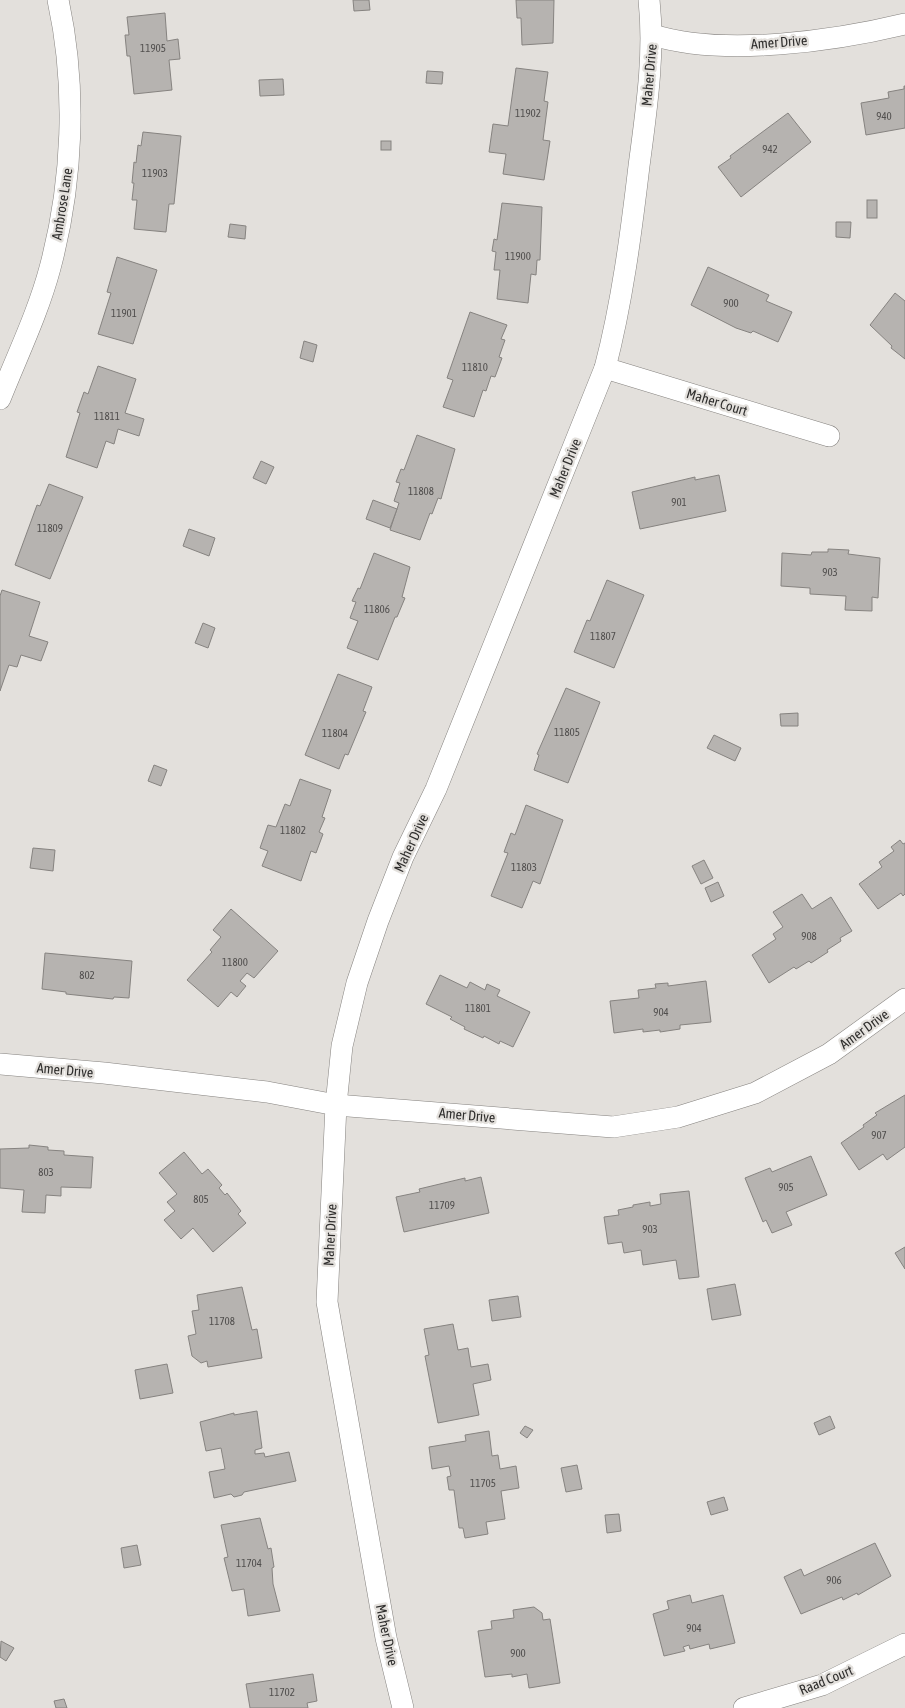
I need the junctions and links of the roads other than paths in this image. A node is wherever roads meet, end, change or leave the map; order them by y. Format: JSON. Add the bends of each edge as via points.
{"nodes":[{"id":1,"x":58,"y":0,"type":"edge"},
{"id":2,"x":650,"y":0,"type":"edge"},
{"id":3,"x":905,"y":24,"type":"edge"},
{"id":4,"x":653,"y":35,"type":"junction"},
{"id":5,"x":605,"y":368,"type":"junction"},
{"id":6,"x":0,"y":399,"type":"edge"},
{"id":7,"x":829,"y":436,"type":"dead end"},
{"id":8,"x":905,"y":999,"type":"edge"},
{"id":9,"x":0,"y":1064,"type":"edge"},
{"id":10,"x":336,"y":1105,"type":"junction"},
{"id":11,"x":905,"y":1644,"type":"edge"},
{"id":12,"x":403,"y":1708,"type":"edge"},
{"id":13,"x":744,"y":1708,"type":"edge"}],
"edges":[{"from":1,"to":6,"type":"street","name":"Ambrose Lane","via":[[69,88],[69,164],[58,237],[44,288]]},
{"from":2,"to":4,"type":"street","name":"Maher Drive"},
{"from":3,"to":4,"type":"street","name":"Amer Drive","via":[[774,44],[734,45]]},
{"from":4,"to":5,"type":"street","name":"Maher Drive","via":[[634,209]]},
{"from":5,"to":7,"type":"street","name":"Maher Court"},
{"from":5,"to":10,"type":"street","name":"Maher Drive","via":[[436,789],[402,857],[378,921],[357,983],[342,1046]]},
{"from":8,"to":10,"type":"street","name":"Amer Drive","via":[[829,1054],[776,1083],[719,1106],[648,1123],[613,1127]]},
{"from":9,"to":10,"type":"street","name":"Amer Drive","via":[[238,1089]]},
{"from":10,"to":12,"type":"street","name":"Maher Drive","via":[[327,1302],[386,1638]]},
{"from":11,"to":13,"type":"street","name":"Raad Court","via":[[822,1685]]}]}
